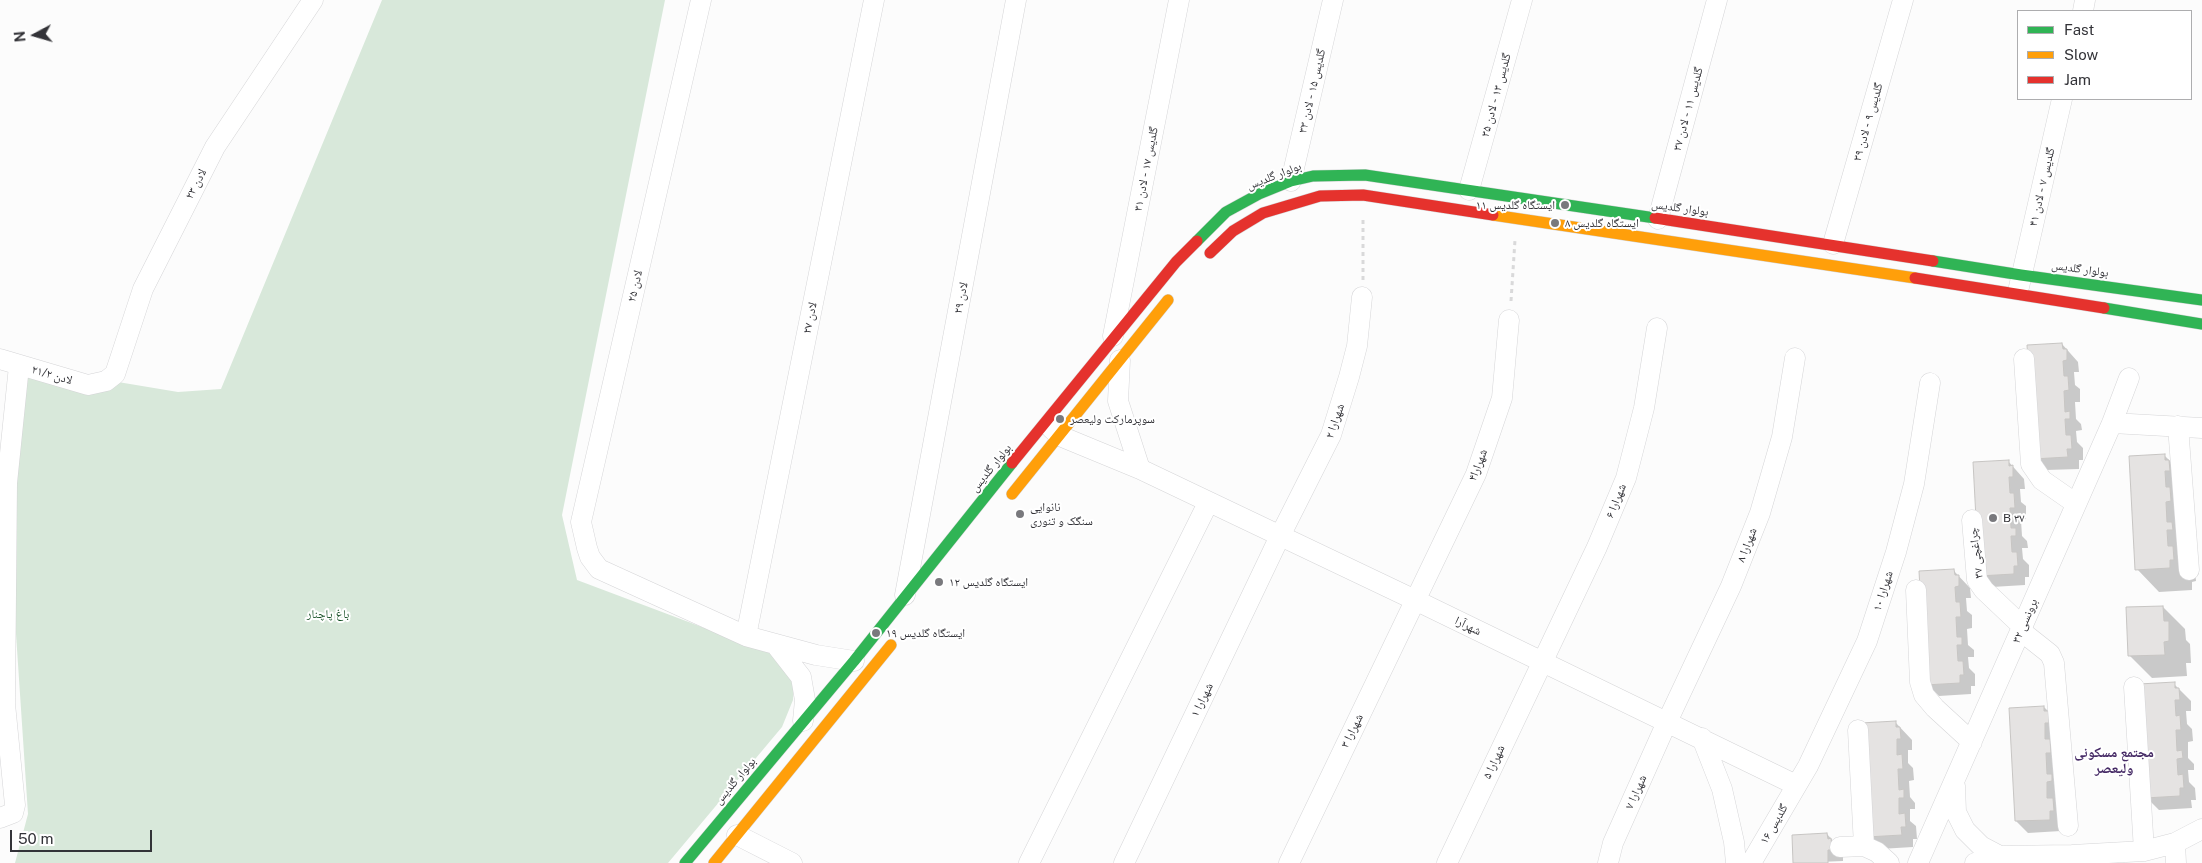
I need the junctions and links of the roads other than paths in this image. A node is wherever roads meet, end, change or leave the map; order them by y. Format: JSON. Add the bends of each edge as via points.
{"nodes":[{"id":1,"x":313,"y":0,"type":"edge"},
{"id":2,"x":701,"y":0,"type":"edge"},
{"id":3,"x":874,"y":0,"type":"edge"},
{"id":4,"x":1016,"y":0,"type":"edge"},
{"id":5,"x":1179,"y":0,"type":"edge"},
{"id":6,"x":1333,"y":0,"type":"edge"},
{"id":7,"x":1522,"y":0,"type":"edge"},
{"id":8,"x":1718,"y":0,"type":"edge"},
{"id":9,"x":1904,"y":0,"type":"edge"},
{"id":10,"x":2062,"y":100,"type":"edge"},
{"id":11,"x":1291,"y":181,"type":"junction"},
{"id":12,"x":1469,"y":190,"type":"junction"},
{"id":13,"x":1658,"y":219,"type":"junction"},
{"id":14,"x":1833,"y":244,"type":"junction"},
{"id":15,"x":1199,"y":263,"type":"dead end"},
{"id":16,"x":2019,"y":284,"type":"junction"},
{"id":17,"x":1175,"y":292,"type":"dead end"},
{"id":18,"x":1362,"y":297,"type":"road end"},
{"id":19,"x":2202,"y":300,"type":"edge"},
{"id":20,"x":1509,"y":320,"type":"road end"},
{"id":21,"x":2202,"y":324,"type":"edge"},
{"id":22,"x":1657,"y":328,"type":"dead end"},
{"id":23,"x":1113,"y":338,"type":"junction"},
{"id":24,"x":1795,"y":358,"type":"dead end"},
{"id":25,"x":0,"y":359,"type":"edge"},
{"id":26,"x":2024,"y":359,"type":"dead end"},
{"id":27,"x":1120,"y":360,"type":"junction"},
{"id":28,"x":19,"y":366,"type":"junction"},
{"id":29,"x":2129,"y":378,"type":"dead end"},
{"id":30,"x":106,"y":381,"type":"joint"},
{"id":31,"x":1930,"y":383,"type":"dead end"},
{"id":32,"x":2112,"y":423,"type":"junction"},
{"id":33,"x":2178,"y":426,"type":"junction"},
{"id":34,"x":2202,"y":428,"type":"edge"},
{"id":35,"x":1053,"y":430,"type":"junction"},
{"id":36,"x":1140,"y":469,"type":"junction"},
{"id":37,"x":1208,"y":503,"type":"junction"},
{"id":38,"x":2075,"y":503,"type":"junction"},
{"id":39,"x":1003,"y":505,"type":"dead end"},
{"id":40,"x":1972,"y":520,"type":"dead end"},
{"id":41,"x":1280,"y":536,"type":"junction"},
{"id":42,"x":2189,"y":570,"type":"dead end"},
{"id":43,"x":1916,"y":590,"type":"dead end"},
{"id":44,"x":905,"y":596,"type":"junction"},
{"id":45,"x":1414,"y":600,"type":"junction"},
{"id":46,"x":2022,"y":629,"type":"junction"},
{"id":47,"x":898,"y":635,"type":"dead end"},
{"id":48,"x":746,"y":636,"type":"junction"},
{"id":49,"x":776,"y":645,"type":"junction"},
{"id":50,"x":854,"y":661,"type":"junction"},
{"id":51,"x":1541,"y":662,"type":"junction"},
{"id":52,"x":2134,"y":687,"type":"dead end"},
{"id":53,"x":803,"y":721,"type":"junction"},
{"id":54,"x":1667,"y":722,"type":"junction"},
{"id":55,"x":1858,"y":730,"type":"dead end"},
{"id":56,"x":1702,"y":738,"type":"junction"},
{"id":57,"x":1972,"y":742,"type":"junction"},
{"id":58,"x":1955,"y":781,"type":"junction"},
{"id":59,"x":1796,"y":785,"type":"junction"},
{"id":60,"x":6,"y":816,"type":"edge"},
{"id":61,"x":2068,"y":826,"type":"dead end"},
{"id":62,"x":2202,"y":829,"type":"edge"},
{"id":63,"x":736,"y":835,"type":"junction"},
{"id":64,"x":1864,"y":846,"type":"junction"},
{"id":65,"x":1840,"y":847,"type":"dead end"},
{"id":66,"x":2144,"y":851,"type":"junction"},
{"id":67,"x":2176,"y":853,"type":"edge"},
{"id":68,"x":763,"y":857,"type":"edge"},
{"id":69,"x":1994,"y":859,"type":"edge"},
{"id":70,"x":2072,"y":859,"type":"edge"},
{"id":71,"x":685,"y":863,"type":"edge"},
{"id":72,"x":714,"y":863,"type":"edge"},
{"id":73,"x":792,"y":863,"type":"edge"},
{"id":74,"x":1029,"y":863,"type":"edge"},
{"id":75,"x":1124,"y":863,"type":"edge"},
{"id":76,"x":1288,"y":863,"type":"edge"},
{"id":77,"x":1447,"y":863,"type":"edge"},
{"id":78,"x":1608,"y":863,"type":"edge"},
{"id":79,"x":1736,"y":863,"type":"edge"},
{"id":80,"x":1751,"y":863,"type":"edge"},
{"id":81,"x":1890,"y":863,"type":"edge"},
{"id":82,"x":1918,"y":863,"type":"edge"},
{"id":83,"x":1975,"y":863,"type":"edge"}],
"edges":[{"from":1,"to":30,"type":"street","name":"لادن ۲۳","via":[[215,147],[143,289],[115,374]]},
{"from":2,"to":48,"type":"street","name":"لادن ۲۵","via":[[581,522],[590,557],[599,569]]},
{"from":3,"to":48,"type":"street","name":"لادن ۲۷"},
{"from":4,"to":44,"type":"street","name":"لادن ۲۹"},
{"from":5,"to":23,"type":"street","name":"گلدیس ۱۷ - لادن ۳۱"},
{"from":6,"to":11,"type":"street","name":"گلدیس ۱۵ - لادن ۳۳"},
{"from":7,"to":12,"type":"street","name":"گلدیس ۱۳ - لادن ۳۵"},
{"from":8,"to":13,"type":"street","name":"گلدیس ۱۱ - لادن ۳۷"},
{"from":9,"to":14,"type":"street","name":"گلدیس ۹ - لادن ۳۹"},
{"from":10,"to":16,"type":"street","name":"گلدیس ۷ - لادن ۴۱"},
{"from":11,"to":12,"type":"street","name":"بولوار گلدیس","via":[[1313,176],[1365,175]]},
{"from":11,"to":23,"type":"street","name":"بولوار گلدیس","via":[[1226,212],[1176,262]]},
{"from":12,"to":13,"type":"street","name":"بولوار گلدیس"},
{"from":13,"to":14,"type":"street","name":"بولوار گلدیس"},
{"from":14,"to":16,"type":"street","name":"بولوار گلدیس"},
{"from":15,"to":16,"type":"street","name":"بولوار گلدیس","via":[[1233,231],[1263,213],[1320,196],[1363,195]]},
{"from":16,"to":19,"type":"street","name":"بولوار گلدیس"},
{"from":16,"to":21,"type":"street","name":"بولوار گلدیس"},
{"from":17,"to":27,"type":"street","name":"بولوار گلدیس"},
{"from":18,"to":41,"type":"street","name":"شهرارا ۲","via":[[1353,362],[1331,435]]},
{"from":20,"to":45,"type":"street","name":"شهرارا۴","via":[[1502,398],[1476,474]]},
{"from":22,"to":51,"type":"street","name":"شهرارا ۶","via":[[1644,408],[1626,478],[1597,547]]},
{"from":23,"to":35,"type":"street","name":"بولوار گلدیس"},
{"from":24,"to":54,"type":"street","name":"شهرارا ۸","via":[[1782,437],[1760,513],[1731,586]]},
{"from":25,"to":28,"type":"street","name":"لادن ۲۱/۲"},
{"from":26,"to":38,"type":"street","via":[[2031,464],[2042,480]]},
{"from":27,"to":35,"type":"street","name":"بولوار گلدیس"},
{"from":27,"to":36,"type":"street","via":[[1118,401]]},
{"from":28,"to":30,"type":"street","name":"لادن ۲۱/۲","via":[[88,385]]},
{"from":28,"to":60,"type":"street","via":[[7,483],[6,704],[16,805]]},
{"from":29,"to":32,"type":"street","name":"برونسی ۳۲"},
{"from":31,"to":59,"type":"street","name":"شهرارا ۱۰","via":[[1914,484],[1867,641]]},
{"from":32,"to":33,"type":"street"},
{"from":32,"to":38,"type":"street","name":"برونسی ۳۲"},
{"from":33,"to":34,"type":"street"},
{"from":33,"to":42,"type":"street"},
{"from":35,"to":36,"type":"street","name":"شهرآرا"},
{"from":35,"to":39,"type":"street","name":"بولوار گلدیس"},
{"from":35,"to":44,"type":"street","name":"بولوار گلدیس"},
{"from":36,"to":37,"type":"street","name":"شهرآرا"},
{"from":37,"to":41,"type":"street","name":"شهرآرا"},
{"from":37,"to":74,"type":"street"},
{"from":38,"to":46,"type":"street","name":"برونسی ۳۲"},
{"from":40,"to":46,"type":"street","name":"چراغچی ۳۷","via":[[1977,580]]},
{"from":41,"to":45,"type":"street","name":"شهرآرا"},
{"from":41,"to":75,"type":"street","name":"شهرارا ۱"},
{"from":43,"to":57,"type":"street","via":[[1920,682],[1924,696]]},
{"from":44,"to":50,"type":"street","name":"بولوار گلدیس"},
{"from":45,"to":51,"type":"street","name":"شهرآرا"},
{"from":45,"to":76,"type":"street","name":"شهرارا ۳"},
{"from":46,"to":57,"type":"street","name":"برونسی ۳۲"},
{"from":46,"to":61,"type":"street","name":"چراغچی ۳۷","via":[[2050,654],[2054,663]]},
{"from":47,"to":63,"type":"street"},
{"from":48,"to":49,"type":"street"},
{"from":49,"to":50,"type":"street"},
{"from":49,"to":53,"type":"street","via":[[801,677],[805,700]]},
{"from":50,"to":53,"type":"street","name":"بولوار گلدیس"},
{"from":51,"to":54,"type":"street","name":"شهرآرا"},
{"from":51,"to":77,"type":"street","name":"شهرارا ۵"},
{"from":52,"to":66,"type":"street"},
{"from":53,"to":71,"type":"street","name":"بولوار گلدیس"},
{"from":54,"to":56,"type":"street","name":"شهرآرا"},
{"from":54,"to":78,"type":"street","name":"شهرارا ۷","via":[[1613,843]]},
{"from":55,"to":64,"type":"street"},
{"from":56,"to":59,"type":"street","name":"شهرآرا"},
{"from":56,"to":79,"type":"street","via":[[1722,789]]},
{"from":57,"to":58,"type":"street","name":"برونسی ۳۲"},
{"from":58,"to":69,"type":"street","via":[[1956,812],[1965,830]]},
{"from":58,"to":82,"type":"street","name":"برونسی ۳۲"},
{"from":59,"to":80,"type":"street","name":"گلدیس ۱۶"},
{"from":62,"to":67,"type":"street"},
{"from":63,"to":68,"type":"street"},
{"from":63,"to":72,"type":"street"},
{"from":64,"to":65,"type":"street"},
{"from":64,"to":81,"type":"street"},
{"from":66,"to":67,"type":"street"},
{"from":66,"to":70,"type":"street"},
{"from":68,"to":73,"type":"street"},
{"from":69,"to":70,"type":"street"},
{"from":69,"to":83,"type":"street"}]}
